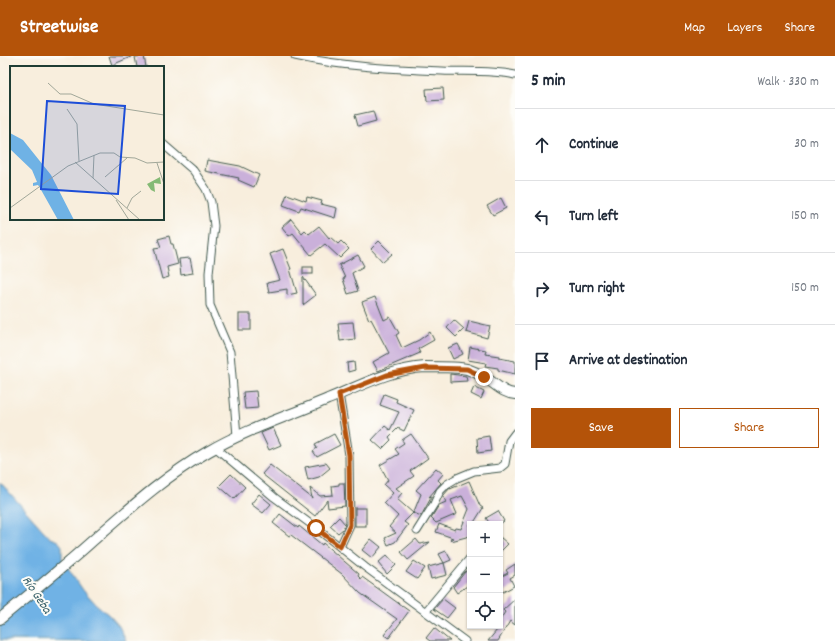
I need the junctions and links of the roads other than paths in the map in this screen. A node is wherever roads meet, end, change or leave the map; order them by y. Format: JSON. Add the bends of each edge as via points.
{"nodes":[{"id":1,"x":296,"y":56,"type":"edge"},
{"id":2,"x":515,"y":75,"type":"edge"},
{"id":3,"x":164,"y":145,"type":"edge"},
{"id":4,"x":339,"y":394,"type":"junction"},
{"id":5,"x":515,"y":394,"type":"edge"},
{"id":6,"x":515,"y":433,"type":"edge"},
{"id":7,"x":237,"y":436,"type":"junction"},
{"id":8,"x":216,"y":447,"type":"junction"},
{"id":9,"x":417,"y":531,"type":"dead end"},
{"id":10,"x":340,"y":547,"type":"junction"},
{"id":11,"x":467,"y":562,"type":"edge"},
{"id":12,"x":426,"y":611,"type":"junction"},
{"id":13,"x":0,"y":619,"type":"edge"},
{"id":14,"x":465,"y":641,"type":"edge"}],
"edges":[{"from":1,"to":2,"type":"street","via":[[374,68]]},
{"from":3,"to":7,"type":"street","via":[[193,170],[206,189],[211,202],[214,230],[210,304],[230,352]]},
{"from":4,"to":5,"type":"street","via":[[387,375],[425,368],[467,369],[502,390]]},
{"from":4,"to":7,"type":"street"},
{"from":4,"to":10,"type":"street","via":[[349,455],[350,525]]},
{"from":6,"to":9,"type":"street","via":[[509,441],[505,464],[500,468],[474,471],[447,484],[440,491]]},
{"from":7,"to":8,"type":"street"},
{"from":8,"to":10,"type":"street","via":[[254,481]]},
{"from":8,"to":13,"type":"street","via":[[172,474]]},
{"from":10,"to":12,"type":"street"},
{"from":11,"to":12,"type":"street"},
{"from":12,"to":14,"type":"street"}]}
